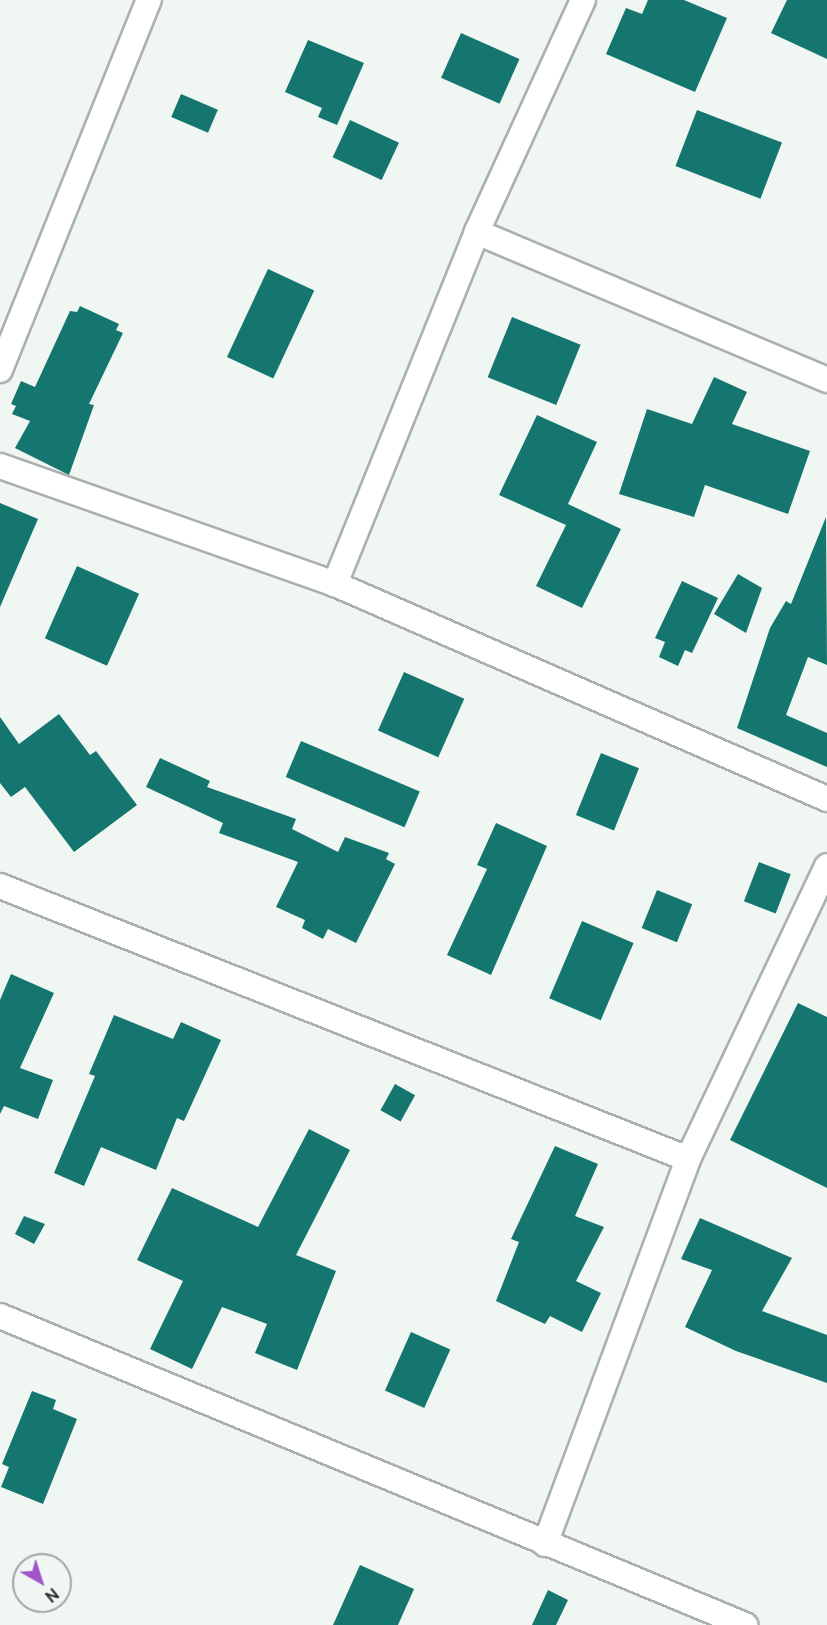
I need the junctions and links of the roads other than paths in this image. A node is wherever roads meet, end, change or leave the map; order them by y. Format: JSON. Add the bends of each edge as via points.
{"nodes":[{"id":1,"x":149,"y":0,"type":"edge"},
{"id":2,"x":583,"y":0,"type":"edge"},
{"id":3,"x":477,"y":232,"type":"junction"},
{"id":4,"x":0,"y":370,"type":"edge"},
{"id":5,"x":827,"y":380,"type":"edge"},
{"id":6,"x":0,"y":466,"type":"edge"},
{"id":7,"x":335,"y":584,"type":"junction"},
{"id":8,"x":827,"y":799,"type":"edge"},
{"id":9,"x":827,"y":866,"type":"edge"},
{"id":10,"x":0,"y":886,"type":"edge"},
{"id":11,"x":688,"y":1160,"type":"junction"},
{"id":12,"x":0,"y":1316,"type":"edge"},
{"id":13,"x":545,"y":1544,"type":"junction"},
{"id":14,"x":745,"y":1625,"type":"edge"}],
"edges":[{"from":1,"to":4,"type":"street"},
{"from":2,"to":3,"type":"street"},
{"from":3,"to":5,"type":"street"},
{"from":3,"to":7,"type":"street"},
{"from":6,"to":7,"type":"street"},
{"from":7,"to":8,"type":"street"},
{"from":9,"to":11,"type":"street"},
{"from":10,"to":11,"type":"street"},
{"from":11,"to":13,"type":"street"},
{"from":12,"to":13,"type":"street"},
{"from":13,"to":14,"type":"street"}]}
